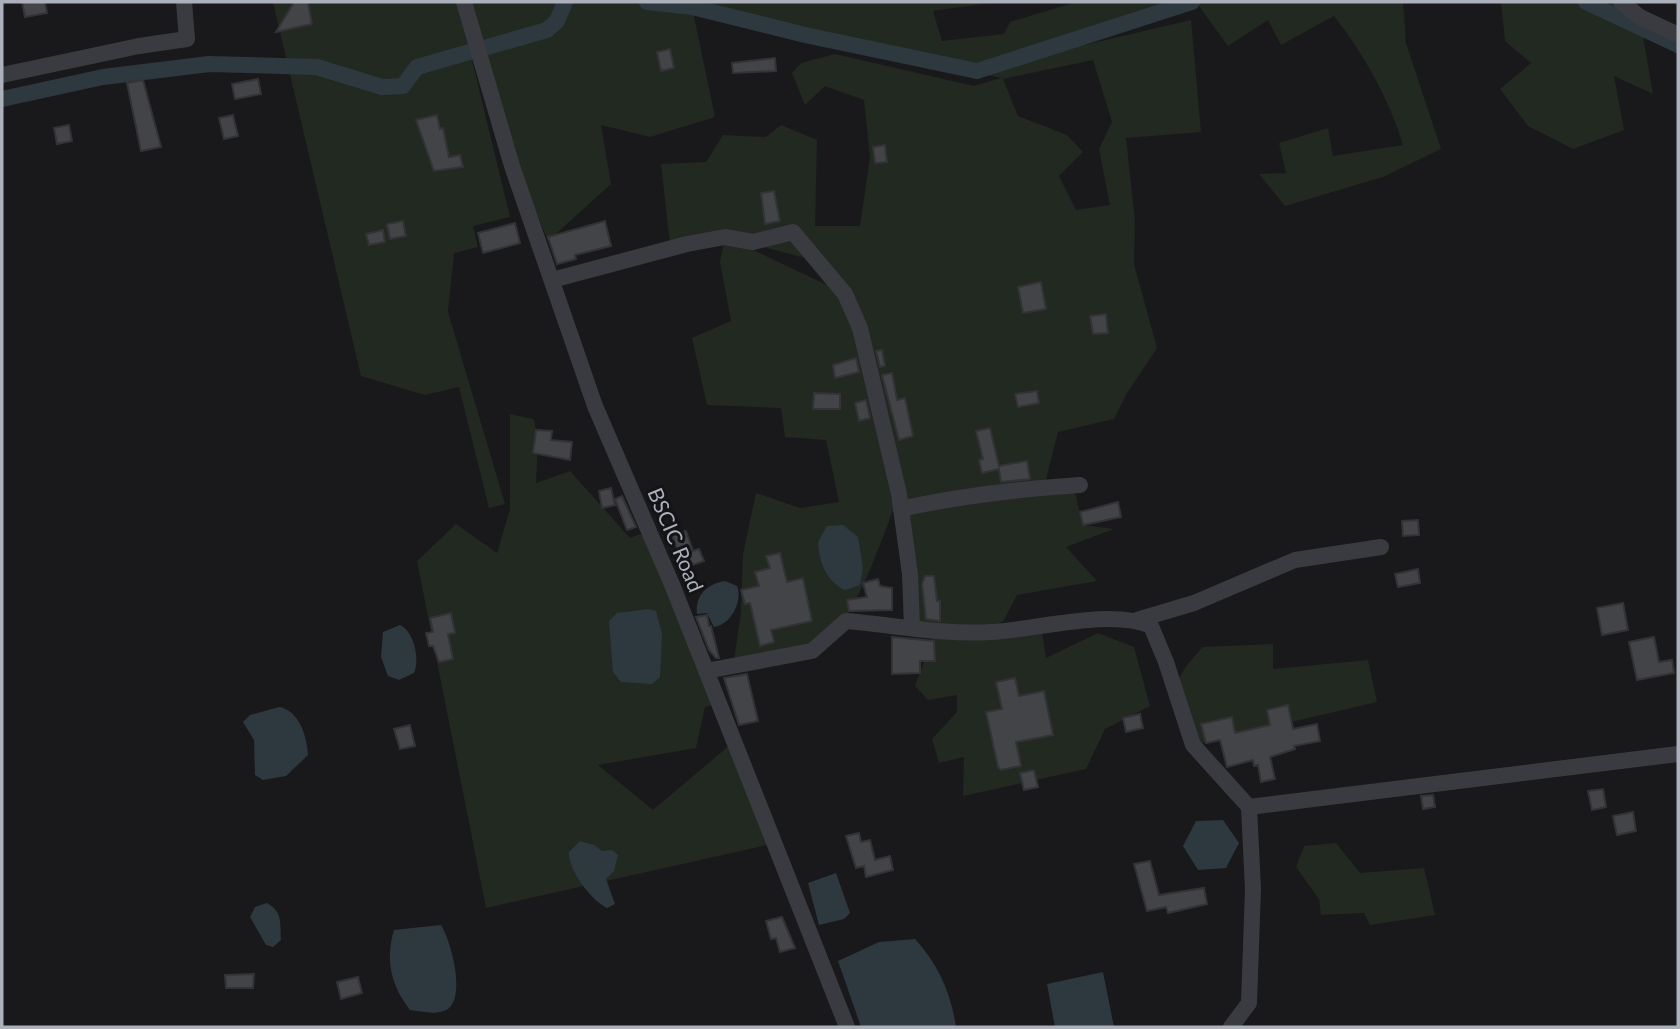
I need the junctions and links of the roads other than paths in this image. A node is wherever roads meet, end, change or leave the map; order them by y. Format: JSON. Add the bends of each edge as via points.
{"nodes":[{"id":1,"x":184,"y":2,"type":"edge"},
{"id":2,"x":464,"y":2,"type":"edge"},
{"id":3,"x":1621,"y":2,"type":"edge"},
{"id":4,"x":1678,"y":35,"type":"edge"},
{"id":5,"x":2,"y":75,"type":"edge"},
{"id":6,"x":552,"y":280,"type":"junction"},
{"id":7,"x":1080,"y":485,"type":"dead end"},
{"id":8,"x":901,"y":509,"type":"junction"},
{"id":9,"x":1381,"y":547,"type":"dead end"},
{"id":10,"x":1137,"y":620,"type":"junction"},
{"id":11,"x":912,"y":627,"type":"junction"},
{"id":12,"x":706,"y":671,"type":"junction"},
{"id":13,"x":1678,"y":754,"type":"edge"},
{"id":14,"x":1249,"y":807,"type":"junction"},
{"id":15,"x":846,"y":1027,"type":"edge"},
{"id":16,"x":1231,"y":1027,"type":"edge"}],
"edges":[{"from":1,"to":5,"type":"street","via":[[188,31],[187,39],[179,43],[139,46]]},
{"from":2,"to":6,"type":"street","name":"BSCIC Road","via":[[512,166]]},
{"from":3,"to":4,"type":"street","via":[[1640,18]]},
{"from":6,"to":8,"type":"street","via":[[687,244],[725,237],[753,242],[793,232],[845,294],[860,328]]},
{"from":6,"to":12,"type":"street","name":"BSCIC Road","via":[[595,405]]},
{"from":7,"to":8,"type":"street","via":[[952,497]]},
{"from":8,"to":11,"type":"street"},
{"from":9,"to":10,"type":"street","via":[[1295,560],[1194,603]]},
{"from":10,"to":11,"type":"street","via":[[1056,623],[991,632]]},
{"from":10,"to":14,"type":"street","via":[[1151,626],[1193,745]]},
{"from":11,"to":12,"type":"street","via":[[846,621],[812,651]]},
{"from":12,"to":15,"type":"street","name":"BSCIC Road"},
{"from":13,"to":14,"type":"street"},
{"from":14,"to":16,"type":"street","via":[[1253,889],[1249,1003]]}]}
